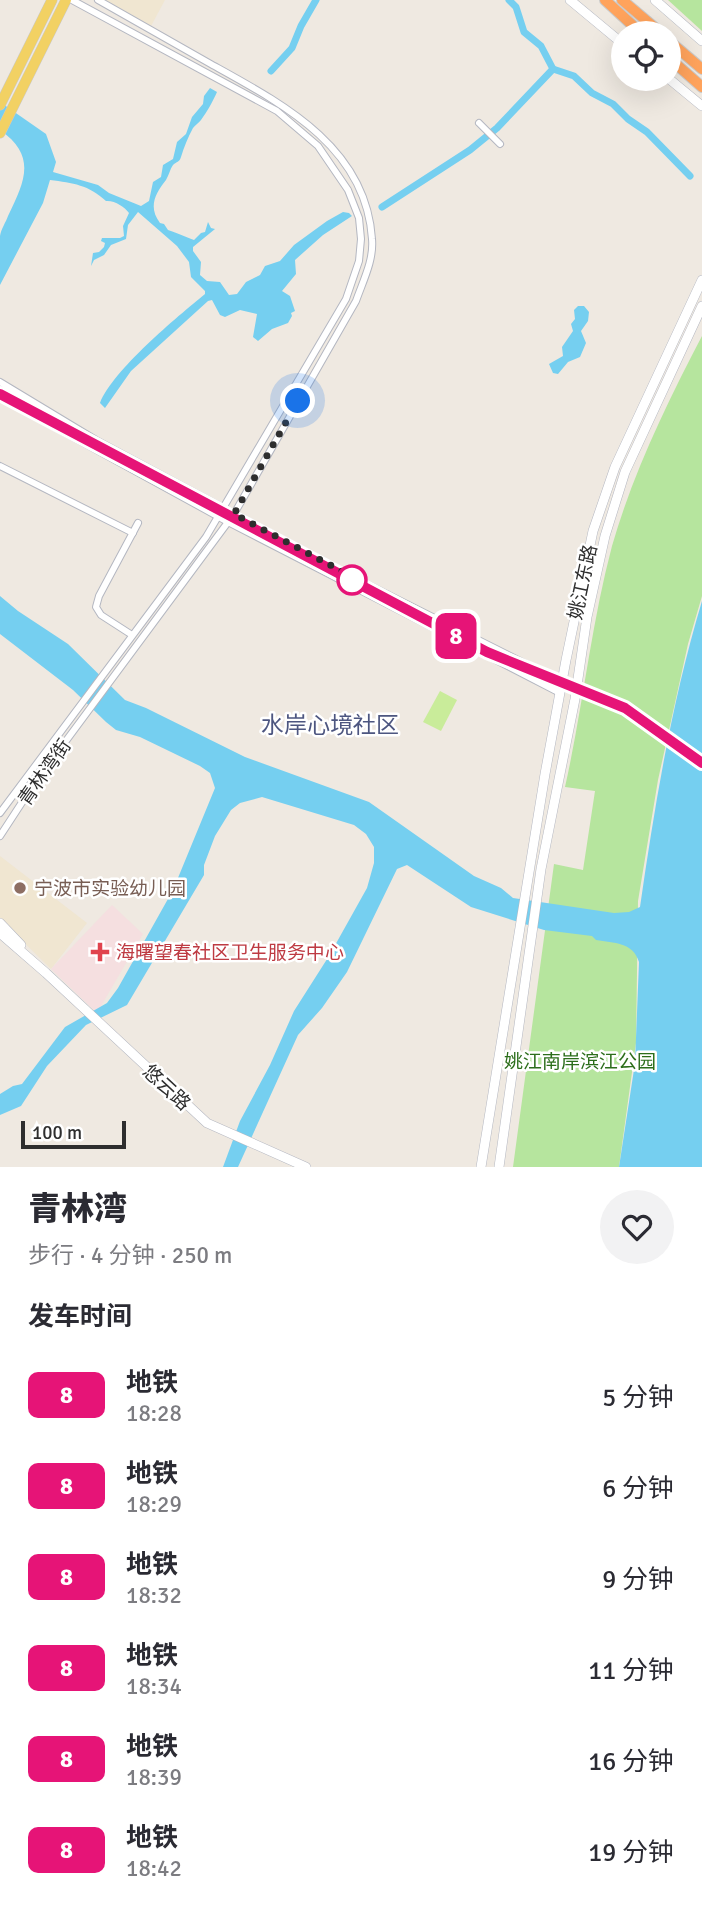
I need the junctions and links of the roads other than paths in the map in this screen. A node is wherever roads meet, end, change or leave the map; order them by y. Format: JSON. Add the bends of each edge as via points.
{"nodes":[{"id":1,"x":52,"y":0,"type":"edge"},
{"id":2,"x":69,"y":0,"type":"edge"},
{"id":3,"x":98,"y":0,"type":"edge"},
{"id":4,"x":570,"y":0,"type":"edge"},
{"id":5,"x":603,"y":0,"type":"edge"},
{"id":6,"x":622,"y":0,"type":"edge"},
{"id":7,"x":655,"y":0,"type":"edge"},
{"id":8,"x":627,"y":21,"type":"edge"},
{"id":9,"x":647,"y":21,"type":"edge"},
{"id":10,"x":611,"y":34,"type":"edge"},
{"id":11,"x":702,"y":41,"type":"edge"},
{"id":12,"x":681,"y":51,"type":"edge"},
{"id":13,"x":681,"y":68,"type":"edge"},
{"id":14,"x":702,"y":69,"type":"edge"},
{"id":15,"x":702,"y":87,"type":"edge"},
{"id":16,"x":681,"y":88,"type":"edge"},
{"id":17,"x":2,"y":100,"type":"edge"},
{"id":18,"x":702,"y":106,"type":"edge"},
{"id":19,"x":479,"y":123,"type":"dead end"},
{"id":20,"x":0,"y":133,"type":"edge"},
{"id":21,"x":500,"y":145,"type":"dead end"},
{"id":22,"x":702,"y":280,"type":"edge"},
{"id":23,"x":702,"y":306,"type":"edge"},
{"id":24,"x":0,"y":382,"type":"edge"},
{"id":25,"x":0,"y":397,"type":"edge"},
{"id":26,"x":0,"y":466,"type":"edge"},
{"id":27,"x":223,"y":508,"type":"junction"},
{"id":28,"x":234,"y":514,"type":"junction"},
{"id":29,"x":218,"y":517,"type":"junction"},
{"id":30,"x":228,"y":522,"type":"junction"},
{"id":31,"x":138,"y":523,"type":"dead end"},
{"id":32,"x":132,"y":533,"type":"junction"},
{"id":33,"x":132,"y":635,"type":"junction"},
{"id":34,"x":562,"y":682,"type":"junction"},
{"id":35,"x":560,"y":693,"type":"junction"},
{"id":36,"x":0,"y":813,"type":"edge"},
{"id":37,"x":0,"y":836,"type":"edge"},
{"id":38,"x":0,"y":923,"type":"edge"},
{"id":39,"x":0,"y":933,"type":"edge"},
{"id":40,"x":46,"y":973,"type":"junction"},
{"id":41,"x":306,"y":1167,"type":"edge"},
{"id":42,"x":481,"y":1167,"type":"edge"},
{"id":43,"x":499,"y":1167,"type":"edge"}],
"edges":[{"from":1,"to":17,"type":"main road"},
{"from":2,"to":20,"type":"main road"},
{"from":2,"to":27,"type":"street","name":"青林湾街","via":[[277,111],[318,146],[348,190],[359,218],[359,261],[346,299]]},
{"from":3,"to":28,"type":"street","name":"青林湾街","via":[[286,108],[318,132],[343,161],[365,199],[372,240],[369,266],[356,301]]},
{"from":4,"to":10,"type":"main road"},
{"from":5,"to":8,"type":"highway"},
{"from":6,"to":9,"type":"highway"},
{"from":7,"to":11,"type":"main road"},
{"from":12,"to":14,"type":"highway"},
{"from":13,"to":15,"type":"highway"},
{"from":16,"to":18,"type":"main road"},
{"from":19,"to":21,"type":"street"},
{"from":22,"to":34,"type":"main road","name":"姚江东路","via":[[607,489],[593,531]]},
{"from":23,"to":43,"type":"main road","name":"姚江东路","via":[[625,472],[605,536],[536,907]]},
{"from":24,"to":27,"type":"street"},
{"from":25,"to":29,"type":"street"},
{"from":26,"to":32,"type":"street"},
{"from":27,"to":28,"type":"street"},
{"from":27,"to":29,"type":"street","name":"青林湾街"},
{"from":28,"to":30,"type":"street","name":"青林湾街"},
{"from":28,"to":34,"type":"street"},
{"from":29,"to":30,"type":"street"},
{"from":29,"to":33,"type":"street","name":"青林湾街"},
{"from":30,"to":35,"type":"street"},
{"from":30,"to":37,"type":"street","name":"青林湾街"},
{"from":31,"to":32,"type":"street"},
{"from":32,"to":33,"type":"street","via":[[96,607]]},
{"from":33,"to":36,"type":"street","name":"青林湾街"},
{"from":34,"to":35,"type":"main road","name":"姚江东路"},
{"from":35,"to":42,"type":"main road","name":"姚江东路"},
{"from":38,"to":40,"type":"main road"},
{"from":39,"to":40,"type":"main road"},
{"from":40,"to":41,"type":"main road","name":"悠云路","via":[[206,1123]]}]}
